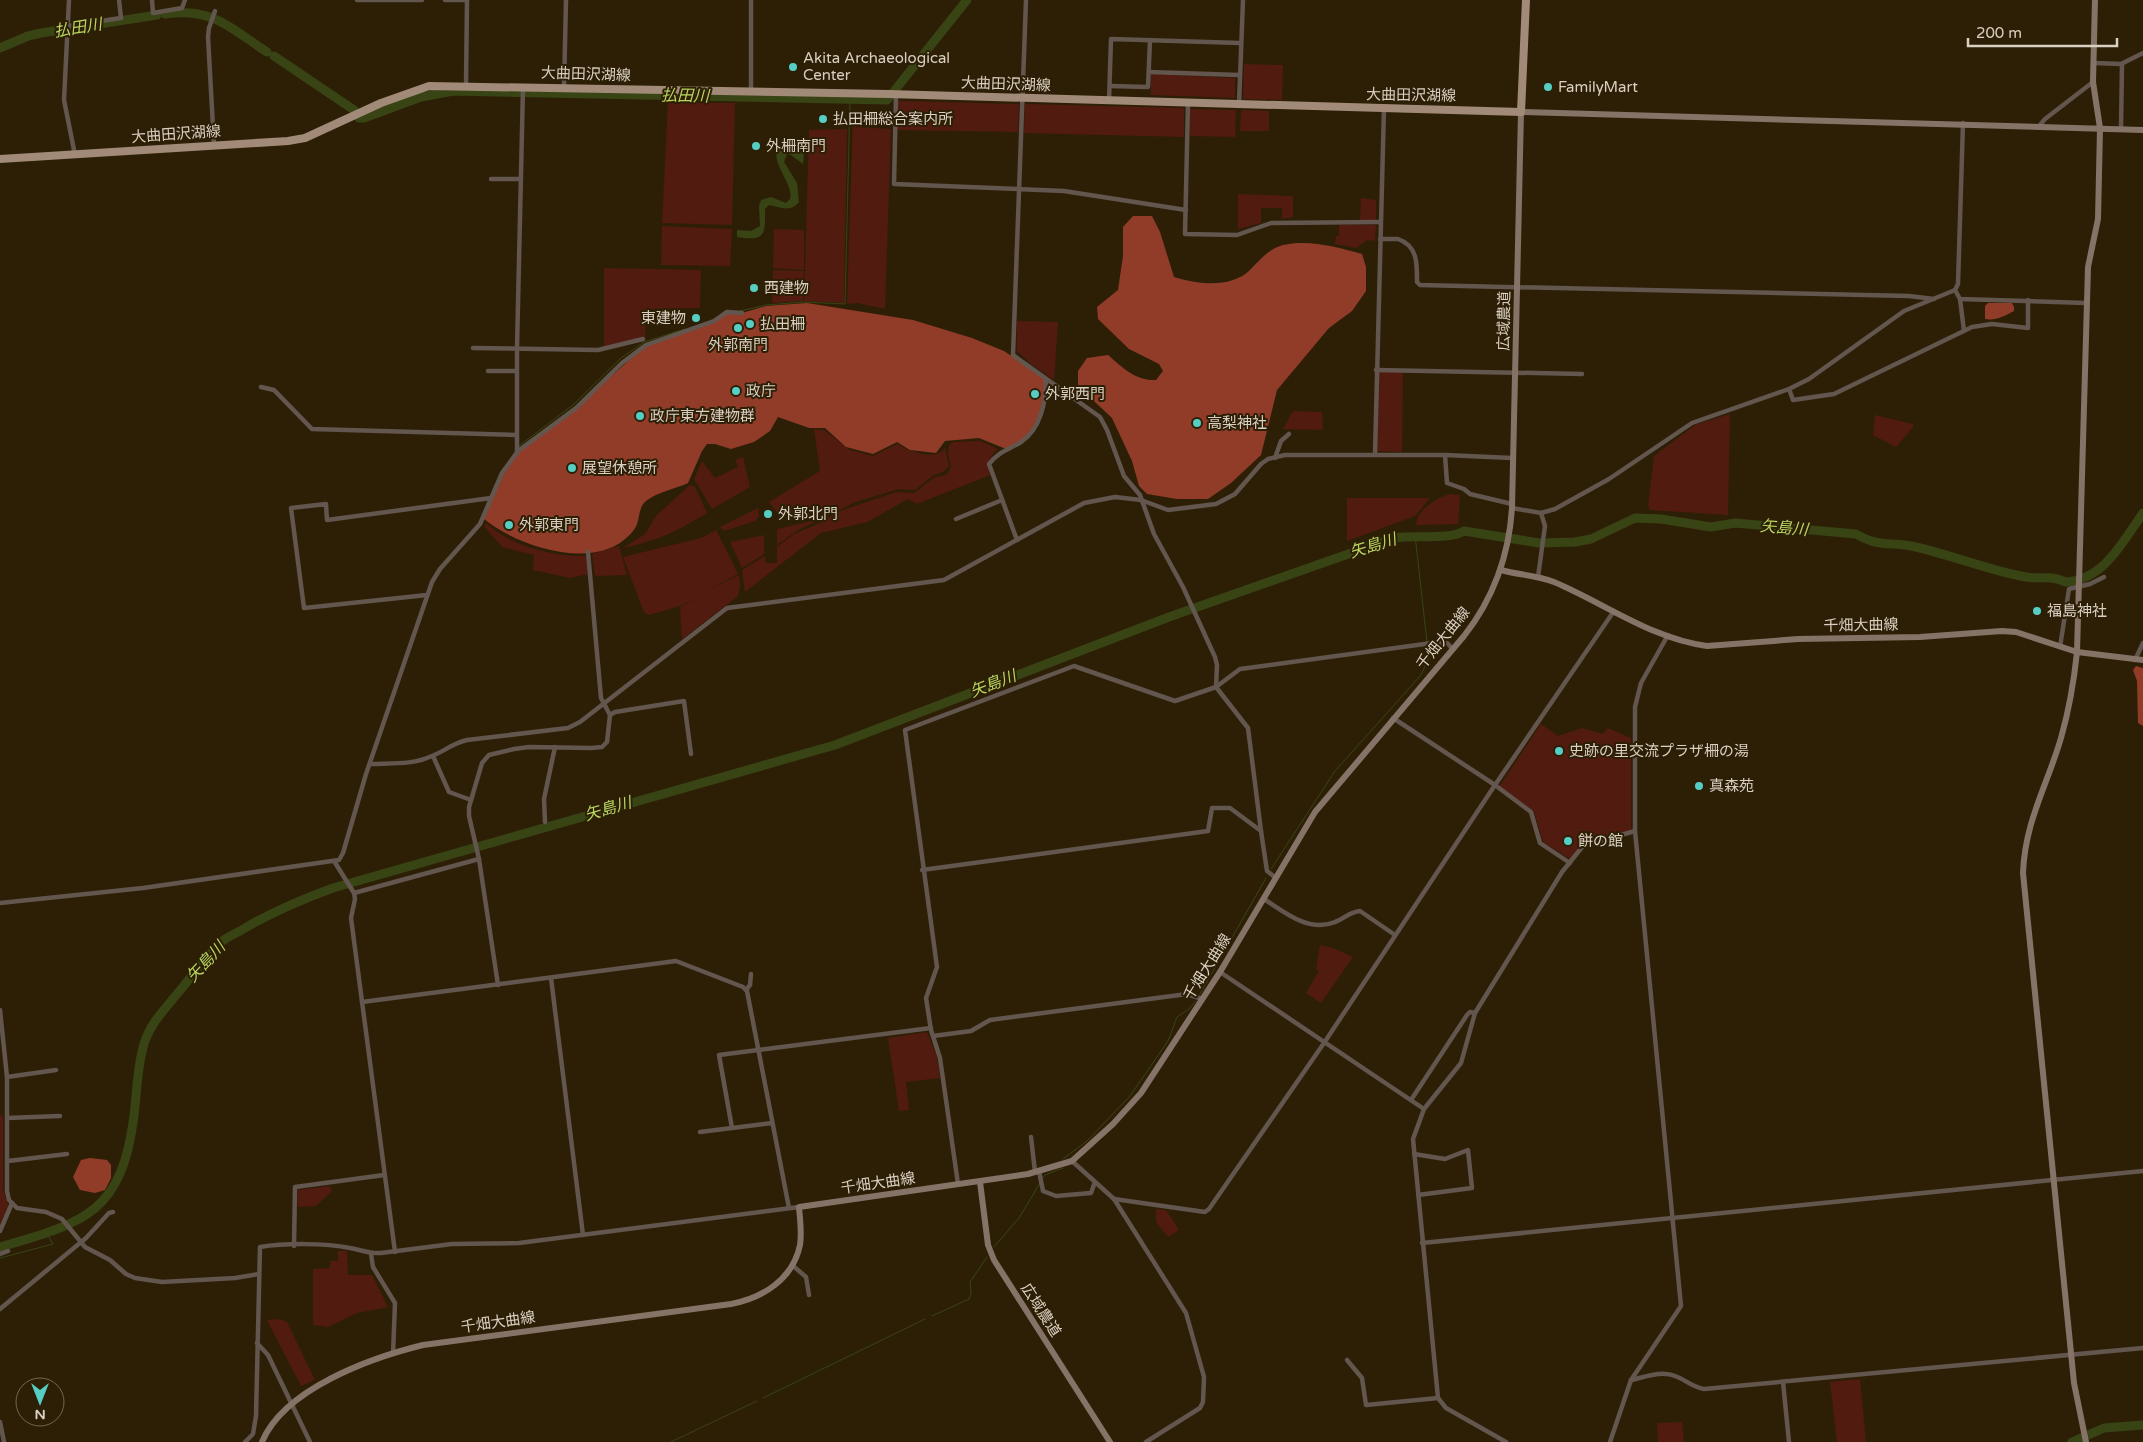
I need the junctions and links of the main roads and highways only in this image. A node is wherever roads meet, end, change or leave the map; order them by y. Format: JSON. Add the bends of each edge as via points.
{"nodes":[{"id":1,"x":1526,"y":0,"type":"edge"},
{"id":2,"x":0,"y":159,"type":"edge"}],
"edges":[{"from":1,"to":2,"type":"main road","name":"大曲田沢湖線","via":[[1521,112],[893,94],[429,86],[381,103],[305,138],[270,144]]}]}
